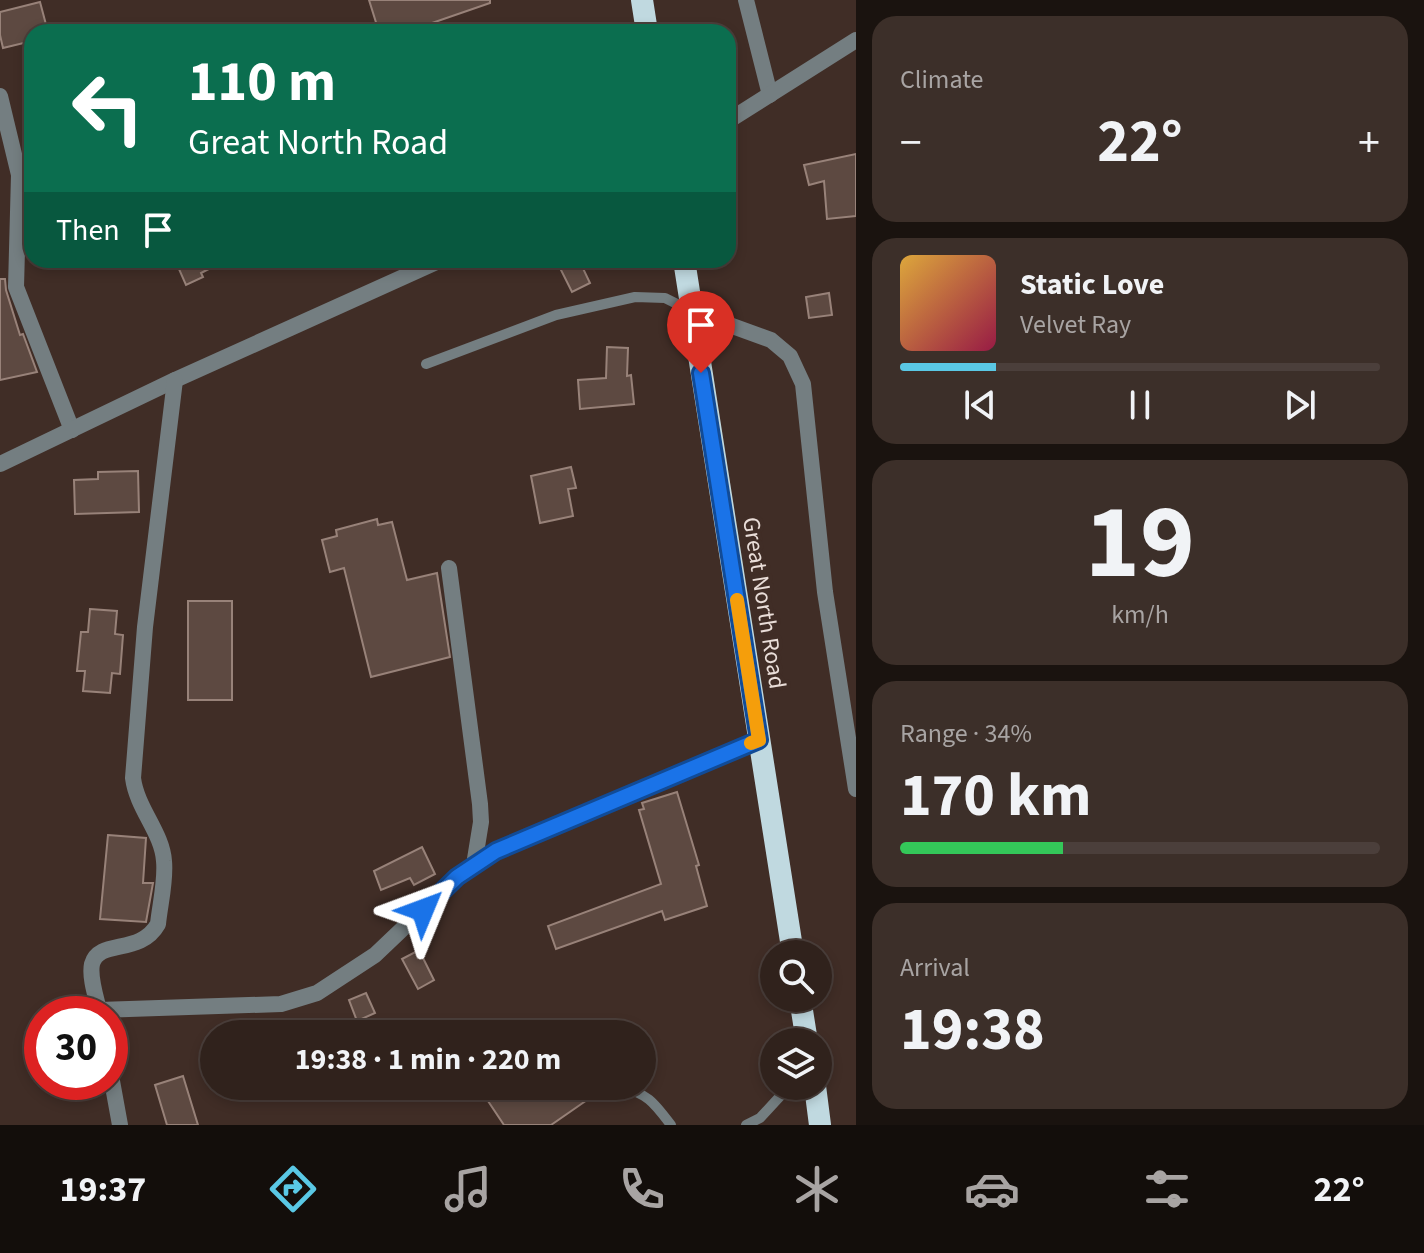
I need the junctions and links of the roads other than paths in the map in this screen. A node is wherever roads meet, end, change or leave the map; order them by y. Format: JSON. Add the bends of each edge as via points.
{"nodes":[{"id":1,"x":642,"y":0,"type":"edge"},
{"id":2,"x":746,"y":0,"type":"edge"},
{"id":3,"x":646,"y":24,"type":"edge"},
{"id":4,"x":856,"y":40,"type":"edge"},
{"id":5,"x":770,"y":95,"type":"junction"},
{"id":6,"x":0,"y":96,"type":"edge"},
{"id":7,"x":736,"y":116,"type":"edge"},
{"id":8,"x":423,"y":268,"type":"edge"},
{"id":9,"x":685,"y":268,"type":"edge"},
{"id":10,"x":691,"y":311,"type":"junction"},
{"id":11,"x":426,"y":364,"type":"dead end"},
{"id":12,"x":175,"y":380,"type":"junction"},
{"id":13,"x":72,"y":430,"type":"junction"},
{"id":14,"x":0,"y":464,"type":"edge"},
{"id":15,"x":449,"y":568,"type":"dead end"},
{"id":16,"x":759,"y":740,"type":"junction"},
{"id":17,"x":856,"y":789,"type":"edge"},
{"id":18,"x":474,"y":865,"type":"junction"},
{"id":19,"x":791,"y":940,"type":"edge"},
{"id":20,"x":97,"y":996,"type":"edge"},
{"id":21,"x":128,"y":1011,"type":"edge"},
{"id":22,"x":115,"y":1100,"type":"edge"},
{"id":23,"x":652,"y":1100,"type":"edge"},
{"id":24,"x":778,"y":1100,"type":"edge"},
{"id":25,"x":816,"y":1100,"type":"edge"},
{"id":26,"x":761,"y":1121,"type":"edge"},
{"id":27,"x":120,"y":1125,"type":"edge"},
{"id":28,"x":671,"y":1125,"type":"edge"},
{"id":29,"x":746,"y":1125,"type":"edge"},
{"id":30,"x":820,"y":1125,"type":"edge"}],
"edges":[{"from":1,"to":3,"type":"highway"},
{"from":2,"to":5,"type":"street"},
{"from":4,"to":5,"type":"street"},
{"from":5,"to":7,"type":"street"},
{"from":6,"to":13,"type":"street","via":[[19,175],[16,287]]},
{"from":8,"to":12,"type":"street"},
{"from":9,"to":10,"type":"highway","name":"Great North Road"},
{"from":10,"to":11,"type":"lane","via":[[665,298],[635,297],[556,315]]},
{"from":10,"to":16,"type":"highway","name":"Great North Road"},
{"from":10,"to":17,"type":"street","via":[[771,340],[790,356],[803,384],[825,592]]},
{"from":12,"to":13,"type":"street"},
{"from":12,"to":20,"type":"street","via":[[133,778],[164,861],[158,924],[138,944],[112,947],[95,958],[91,966]]},
{"from":13,"to":14,"type":"street"},
{"from":15,"to":18,"type":"street","via":[[480,804]]},
{"from":16,"to":18,"type":"street"},
{"from":16,"to":19,"type":"highway","name":"Great North Road"},
{"from":18,"to":21,"type":"street","via":[[375,955],[299,1000]]},
{"from":22,"to":27,"type":"street"},
{"from":23,"to":28,"type":"lane"},
{"from":24,"to":26,"type":"lane"},
{"from":25,"to":30,"type":"highway"},
{"from":26,"to":29,"type":"lane"}]}
